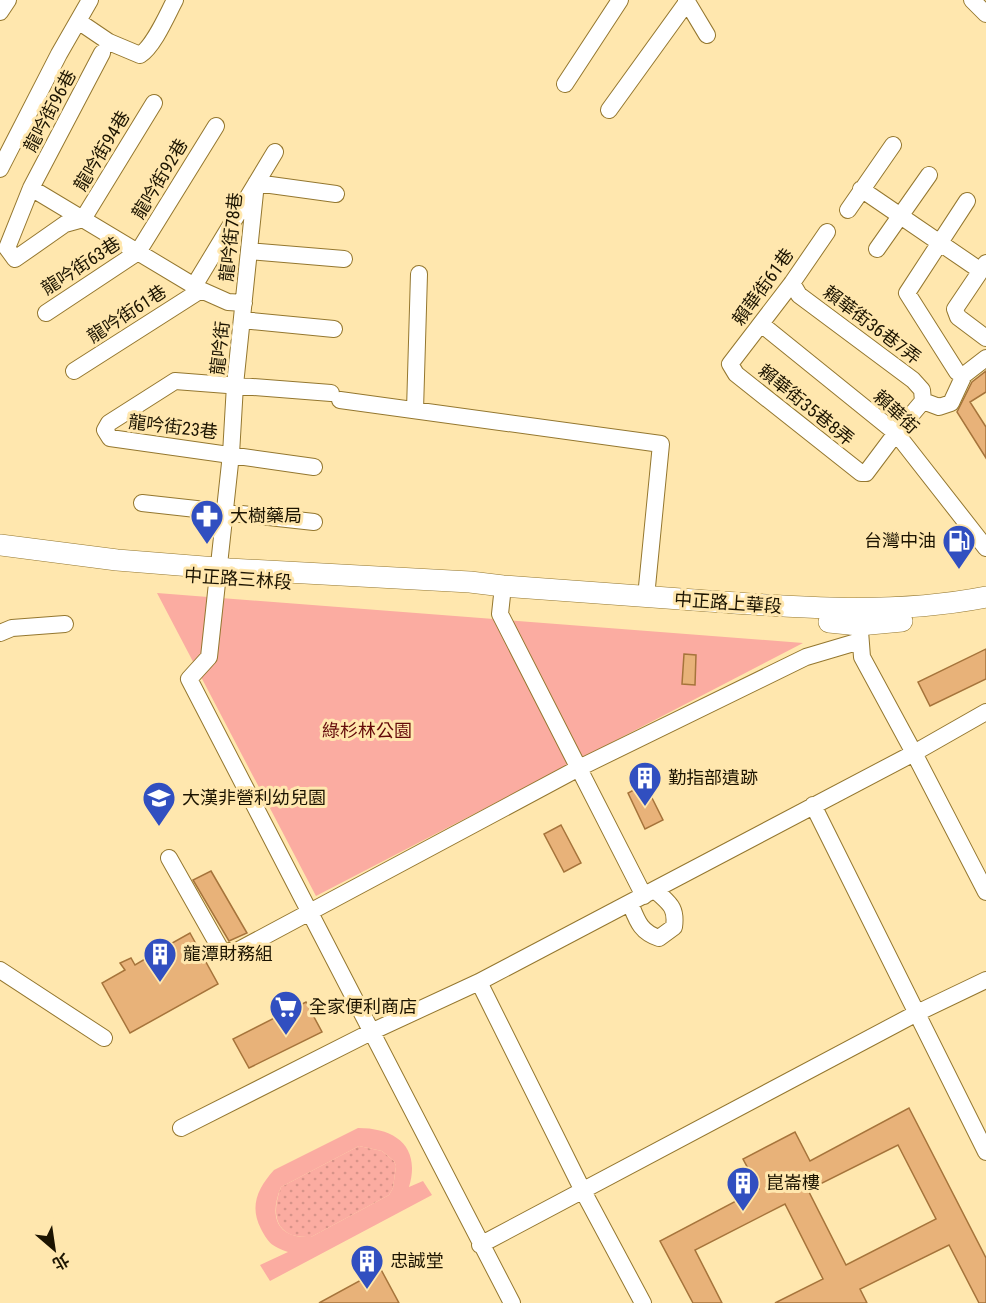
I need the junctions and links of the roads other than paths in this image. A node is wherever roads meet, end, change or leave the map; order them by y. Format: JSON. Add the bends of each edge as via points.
{"nodes":[{"id":1,"x":8,"y":0,"type":"edge"},
{"id":2,"x":90,"y":0,"type":"edge"},
{"id":3,"x":175,"y":0,"type":"edge"},
{"id":4,"x":620,"y":0,"type":"edge"},
{"id":5,"x":972,"y":0,"type":"edge"},
{"id":6,"x":686,"y":1,"type":"edge"},
{"id":7,"x":0,"y":12,"type":"edge"},
{"id":8,"x":986,"y":14,"type":"edge"},
{"id":9,"x":78,"y":21,"type":"junction"},
{"id":10,"x":707,"y":34,"type":"dead end"},
{"id":11,"x":102,"y":53,"type":"dead end"},
{"id":12,"x":565,"y":84,"type":"dead end"},
{"id":13,"x":154,"y":102,"type":"dead end"},
{"id":14,"x":609,"y":110,"type":"dead end"},
{"id":15,"x":216,"y":126,"type":"dead end"},
{"id":16,"x":893,"y":145,"type":"dead end"},
{"id":17,"x":275,"y":152,"type":"dead end"},
{"id":18,"x":0,"y":169,"type":"edge"},
{"id":19,"x":929,"y":175,"type":"dead end"},
{"id":20,"x":256,"y":183,"type":"junction"},
{"id":21,"x":32,"y":188,"type":"junction"},
{"id":22,"x":861,"y":189,"type":"junction"},
{"id":23,"x":336,"y":194,"type":"dead end"},
{"id":24,"x":967,"y":201,"type":"dead end"},
{"id":25,"x":848,"y":210,"type":"dead end"},
{"id":26,"x":899,"y":217,"type":"junction"},
{"id":27,"x":83,"y":219,"type":"junction"},
{"id":28,"x":827,"y":232,"type":"dead end"},
{"id":29,"x":940,"y":244,"type":"junction"},
{"id":30,"x":877,"y":249,"type":"dead end"},
{"id":31,"x":249,"y":251,"type":"junction"},
{"id":32,"x":138,"y":252,"type":"junction"},
{"id":33,"x":344,"y":259,"type":"dead end"},
{"id":34,"x":984,"y":267,"type":"edge"},
{"id":35,"x":419,"y":274,"type":"dead end"},
{"id":36,"x":792,"y":283,"type":"junction"},
{"id":37,"x":198,"y":288,"type":"junction"},
{"id":38,"x":243,"y":312,"type":"junction"},
{"id":39,"x":46,"y":313,"type":"dead end"},
{"id":40,"x":761,"y":324,"type":"junction"},
{"id":41,"x":334,"y":329,"type":"dead end"},
{"id":42,"x":986,"y":338,"type":"edge"},
{"id":43,"x":986,"y":358,"type":"edge"},
{"id":44,"x":730,"y":364,"type":"joint"},
{"id":45,"x":74,"y":371,"type":"dead end"},
{"id":46,"x":964,"y":375,"type":"junction"},
{"id":47,"x":235,"y":385,"type":"junction"},
{"id":48,"x":923,"y":401,"type":"junction"},
{"id":49,"x":415,"y":410,"type":"junction"},
{"id":50,"x":896,"y":433,"type":"junction"},
{"id":51,"x":231,"y":454,"type":"junction"},
{"id":52,"x":314,"y":467,"type":"dead end"},
{"id":53,"x":142,"y":503,"type":"dead end"},
{"id":54,"x":225,"y":512,"type":"junction"},
{"id":55,"x":314,"y":522,"type":"dead end"},
{"id":56,"x":0,"y":545,"type":"edge"},
{"id":57,"x":986,"y":548,"type":"edge"},
{"id":58,"x":0,"y":557,"type":"edge"},
{"id":59,"x":219,"y":573,"type":"junction"},
{"id":60,"x":473,"y":589,"type":"joint"},
{"id":61,"x":502,"y":592,"type":"junction"},
{"id":62,"x":646,"y":597,"type":"junction"},
{"id":63,"x":986,"y":597,"type":"edge"},
{"id":64,"x":986,"y":611,"type":"edge"},
{"id":65,"x":65,"y":624,"type":"dead end"},
{"id":66,"x":858,"y":625,"type":"junction"},
{"id":67,"x":0,"y":633,"type":"edge"},
{"id":68,"x":986,"y":712,"type":"edge"},
{"id":69,"x":914,"y":753,"type":"junction"},
{"id":70,"x":578,"y":769,"type":"junction"},
{"id":71,"x":813,"y":805,"type":"junction"},
{"id":72,"x":169,"y":858,"type":"dead end"},
{"id":73,"x":986,"y":892,"type":"edge"},
{"id":74,"x":643,"y":896,"type":"junction"},
{"id":75,"x":309,"y":913,"type":"junction"},
{"id":76,"x":0,"y":970,"type":"edge"},
{"id":77,"x":986,"y":980,"type":"edge"},
{"id":78,"x":479,"y":982,"type":"junction"},
{"id":79,"x":917,"y":1013,"type":"junction"},
{"id":80,"x":371,"y":1032,"type":"junction"},
{"id":81,"x":104,"y":1038,"type":"dead end"},
{"id":82,"x":181,"y":1128,"type":"dead end"},
{"id":83,"x":986,"y":1152,"type":"edge"},
{"id":84,"x":584,"y":1191,"type":"junction"},
{"id":85,"x":480,"y":1245,"type":"junction"},
{"id":86,"x":512,"y":1303,"type":"edge"},
{"id":87,"x":643,"y":1303,"type":"edge"}],
"edges":[{"from":1,"to":7,"type":"street"},
{"from":2,"to":9,"type":"street"},
{"from":3,"to":9,"type":"street","via":[[140,55],[108,42]]},
{"from":4,"to":12,"type":"street"},
{"from":5,"to":8,"type":"street"},
{"from":6,"to":10,"type":"street"},
{"from":6,"to":14,"type":"street"},
{"from":9,"to":18,"type":"street"},
{"from":11,"to":21,"type":"street","name":"龍吟街96巷"},
{"from":13,"to":27,"type":"street","name":"龍吟街94巷"},
{"from":15,"to":32,"type":"street","name":"龍吟街92巷"},
{"from":16,"to":22,"type":"street"},
{"from":17,"to":20,"type":"street"},
{"from":19,"to":26,"type":"street"},
{"from":20,"to":23,"type":"street","name":"龍吟街78巷"},
{"from":20,"to":31,"type":"street","name":"龍吟街78巷"},
{"from":20,"to":37,"type":"street"},
{"from":21,"to":27,"type":"street","name":"龍吟街"},
{"from":21,"to":27,"type":"street","name":"龍吟街96巷","via":[[7,248],[15,258],[65,224]]},
{"from":22,"to":25,"type":"street"},
{"from":22,"to":26,"type":"street"},
{"from":24,"to":29,"type":"street"},
{"from":26,"to":29,"type":"street"},
{"from":26,"to":30,"type":"street"},
{"from":27,"to":32,"type":"street","name":"龍吟街"},
{"from":28,"to":36,"type":"street","name":"賴華街61巷"},
{"from":29,"to":34,"type":"street"},
{"from":29,"to":46,"type":"street","via":[[907,293],[957,372]]},
{"from":31,"to":33,"type":"street"},
{"from":31,"to":38,"type":"street","name":"龍吟街78巷"},
{"from":32,"to":37,"type":"street","name":"龍吟街"},
{"from":32,"to":39,"type":"street","name":"龍吟街63巷"},
{"from":34,"to":42,"type":"street","via":[[955,309],[958,317]]},
{"from":35,"to":49,"type":"street"},
{"from":36,"to":40,"type":"street","name":"賴華街61巷"},
{"from":36,"to":48,"type":"street","name":"賴華街36巷7弄","via":[[799,295],[913,380],[922,390]]},
{"from":37,"to":38,"type":"street","name":"龍吟街"},
{"from":37,"to":45,"type":"street","name":"龍吟街61巷"},
{"from":38,"to":41,"type":"street"},
{"from":38,"to":47,"type":"street","name":"龍吟街"},
{"from":40,"to":44,"type":"street","name":"賴華街61巷"},
{"from":40,"to":50,"type":"street","name":"賴華街"},
{"from":43,"to":46,"type":"street"},
{"from":44,"to":50,"type":"street","name":"賴華街35巷8弄","via":[[736,374],[861,473],[866,473]]},
{"from":46,"to":48,"type":"street","via":[[951,403],[939,407]]},
{"from":47,"to":49,"type":"street"},
{"from":47,"to":51,"type":"street","name":"龍吟街"},
{"from":47,"to":51,"type":"street","name":"龍吟街23巷","via":[[175,381],[109,423],[105,430],[110,438]]},
{"from":48,"to":50,"type":"street"},
{"from":49,"to":62,"type":"street","via":[[662,444]]},
{"from":50,"to":57,"type":"street","name":"賴華街"},
{"from":51,"to":52,"type":"street","name":"龍吟街23巷"},
{"from":51,"to":54,"type":"street","name":"龍吟街"},
{"from":53,"to":54,"type":"street"},
{"from":54,"to":55,"type":"street"},
{"from":54,"to":59,"type":"street","name":"龍吟街"},
{"from":56,"to":59,"type":"main road","name":"中正路三林段"},
{"from":58,"to":59,"type":"main road","name":"中正路三林段","via":[[115,571]]},
{"from":59,"to":60,"type":"main road","name":"中正路三林段"},
{"from":59,"to":75,"type":"street","name":"龍吟街","via":[[209,657],[189,679]]},
{"from":60,"to":61,"type":"main road","name":"中正路上華段"},
{"from":61,"to":62,"type":"main road","name":"中正路上華段"},
{"from":61,"to":66,"type":"main road","name":"中正路上華段"},
{"from":61,"to":70,"type":"street","via":[[500,614]]},
{"from":62,"to":66,"type":"main road","name":"中正路上華段"},
{"from":63,"to":66,"type":"main road","name":"中正路上華段"},
{"from":64,"to":66,"type":"main road","name":"中正路上華段"},
{"from":65,"to":67,"type":"street","via":[[12,628]]},
{"from":66,"to":69,"type":"street","via":[[862,657]]},
{"from":66,"to":70,"type":"street","via":[[806,657]]},
{"from":68,"to":69,"type":"street"},
{"from":69,"to":71,"type":"street"},
{"from":69,"to":73,"type":"street"},
{"from":70,"to":74,"type":"street"},
{"from":70,"to":75,"type":"street"},
{"from":71,"to":74,"type":"street"},
{"from":71,"to":79,"type":"street"},
{"from":72,"to":75,"type":"street","via":[[221,950],[235,952]]},
{"from":74,"to":78,"type":"street"},
{"from":75,"to":80,"type":"street"},
{"from":76,"to":81,"type":"street"},
{"from":77,"to":79,"type":"street"},
{"from":78,"to":80,"type":"street"},
{"from":78,"to":84,"type":"street"},
{"from":79,"to":83,"type":"street"},
{"from":79,"to":84,"type":"street"},
{"from":80,"to":82,"type":"street"},
{"from":80,"to":85,"type":"street"},
{"from":84,"to":85,"type":"street"},
{"from":84,"to":87,"type":"street"},
{"from":85,"to":86,"type":"street"}]}
